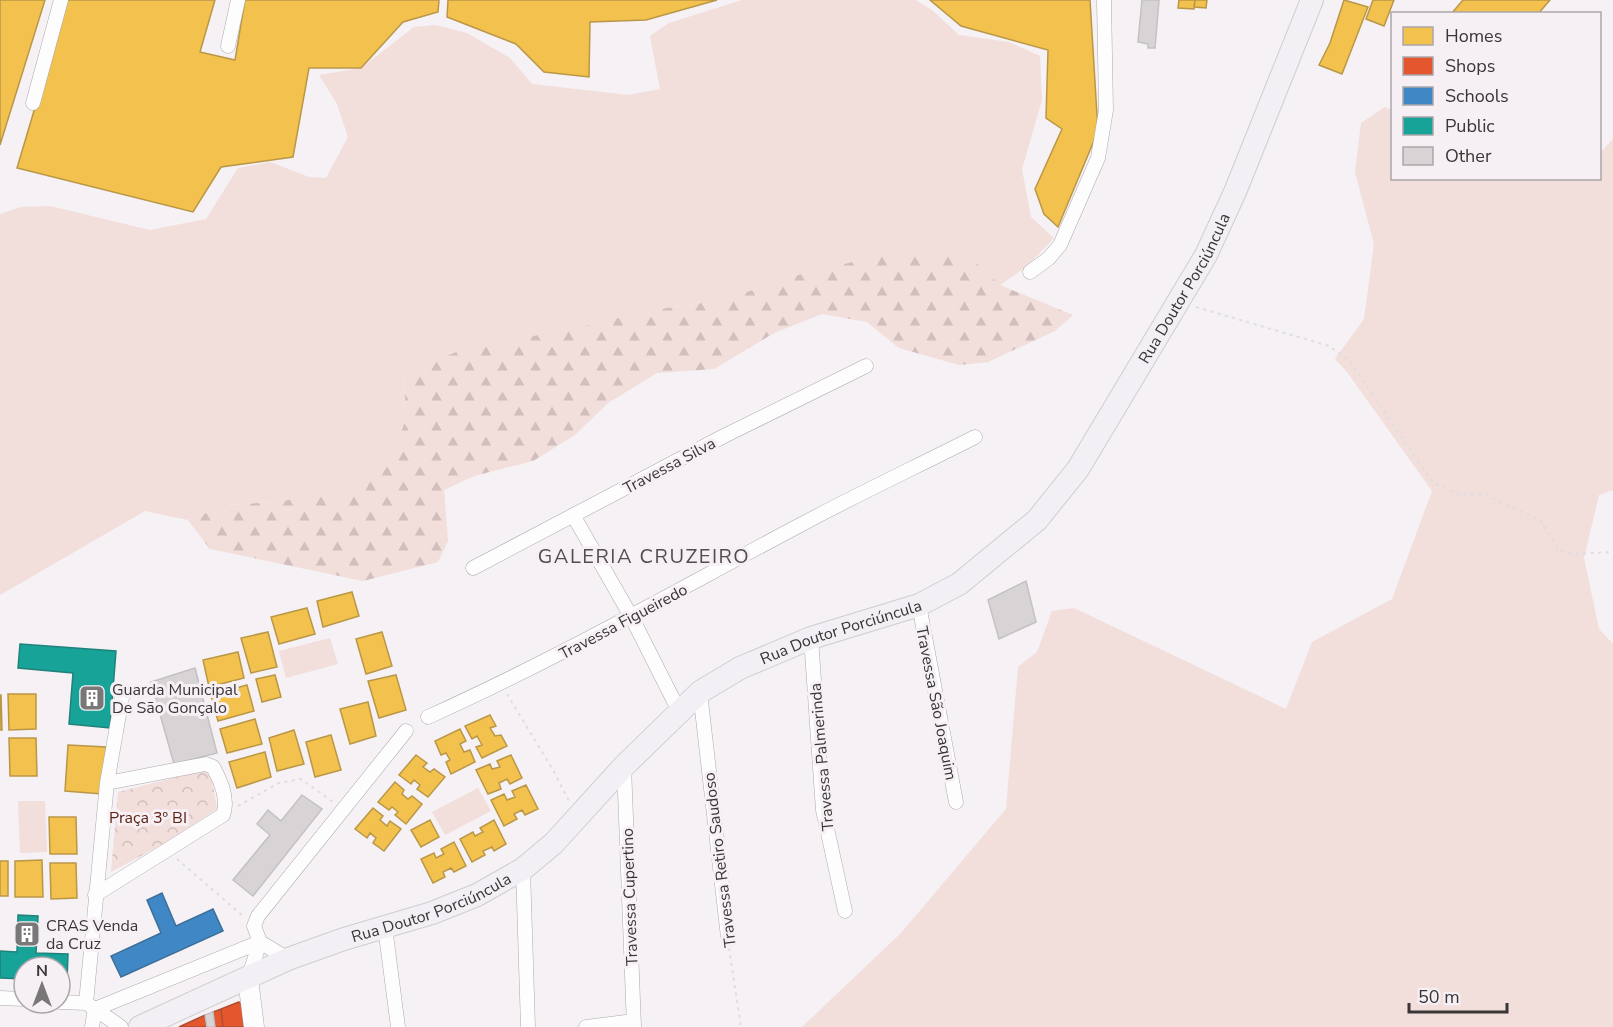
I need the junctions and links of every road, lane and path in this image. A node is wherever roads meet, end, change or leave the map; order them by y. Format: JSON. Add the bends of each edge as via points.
{"nodes":[{"id":1,"x":61,"y":0,"type":"edge"},
{"id":2,"x":238,"y":0,"type":"edge"},
{"id":3,"x":1104,"y":0,"type":"edge"},
{"id":4,"x":1312,"y":0,"type":"edge"},
{"id":5,"x":228,"y":46,"type":"dead end"},
{"id":6,"x":33,"y":103,"type":"dead end"},
{"id":7,"x":1030,"y":272,"type":"dead end"},
{"id":8,"x":1179,"y":302,"type":"junction"},
{"id":9,"x":866,"y":366,"type":"dead end"},
{"id":10,"x":975,"y":437,"type":"dead end"},
{"id":11,"x":573,"y":515,"type":"junction"},
{"id":12,"x":1613,"y":552,"type":"edge"},
{"id":13,"x":473,"y":568,"type":"dead end"},
{"id":14,"x":919,"y":604,"type":"junction"},
{"id":15,"x":632,"y":618,"type":"junction"},
{"id":16,"x":811,"y":638,"type":"junction"},
{"id":17,"x":501,"y":684,"type":"junction"},
{"id":18,"x":123,"y":692,"type":"dead end"},
{"id":19,"x":700,"y":692,"type":"junction"},
{"id":20,"x":678,"y":711,"type":"junction"},
{"id":21,"x":428,"y":717,"type":"dead end"},
{"id":22,"x":406,"y":731,"type":"dead end"},
{"id":23,"x":624,"y":766,"type":"junction"},
{"id":24,"x":107,"y":783,"type":"junction"},
{"id":25,"x":956,"y":802,"type":"dead end"},
{"id":26,"x":343,"y":809,"type":"junction"},
{"id":27,"x":223,"y":815,"type":"junction"},
{"id":28,"x":577,"y":817,"type":"junction"},
{"id":29,"x":166,"y":849,"type":"junction"},
{"id":30,"x":523,"y":868,"type":"junction"},
{"id":31,"x":95,"y":895,"type":"junction"},
{"id":32,"x":845,"y":911,"type":"dead end"},
{"id":33,"x":254,"y":926,"type":"junction"},
{"id":34,"x":385,"y":927,"type":"junction"},
{"id":35,"x":728,"y":937,"type":"joint"},
{"id":36,"x":260,"y":942,"type":"junction"},
{"id":37,"x":288,"y":959,"type":"junction"},
{"id":38,"x":248,"y":979,"type":"junction"},
{"id":39,"x":72,"y":1004,"type":"edge"},
{"id":40,"x":90,"y":1006,"type":"junction"},
{"id":41,"x":634,"y":1024,"type":"edge"},
{"id":42,"x":92,"y":1027,"type":"edge"},
{"id":43,"x":121,"y":1027,"type":"edge"},
{"id":44,"x":140,"y":1027,"type":"edge"},
{"id":45,"x":254,"y":1027,"type":"edge"},
{"id":46,"x":398,"y":1027,"type":"edge"},
{"id":47,"x":528,"y":1027,"type":"edge"},
{"id":48,"x":586,"y":1027,"type":"edge"},
{"id":49,"x":741,"y":1027,"type":"edge"}],
"edges":[{"from":1,"to":6,"type":"street"},
{"from":2,"to":5,"type":"street"},
{"from":3,"to":7,"type":"street","via":[[1106,110],[1098,158],[1060,245]]},
{"from":4,"to":8,"type":"main road","name":"Rua Doutor Porciúncula","via":[[1235,192]]},
{"from":8,"to":12,"type":"path","via":[[1329,346],[1349,360],[1433,483],[1460,495],[1484,494],[1541,521],[1559,550],[1573,554]]},
{"from":8,"to":14,"type":"main road","name":"Rua Doutor Porciúncula","via":[[1078,469],[1037,520],[959,584]]},
{"from":9,"to":11,"type":"street","name":"Travessa Silva"},
{"from":10,"to":15,"type":"street","name":"Travessa Figueiredo","via":[[804,523]]},
{"from":11,"to":13,"type":"street","name":"Travessa Silva"},
{"from":11,"to":15,"type":"street"},
{"from":14,"to":16,"type":"main road","name":"Rua Doutor Porciúncula"},
{"from":14,"to":25,"type":"street","name":"Travessa São Joaquim"},
{"from":15,"to":17,"type":"street","name":"Travessa Figueiredo"},
{"from":15,"to":20,"type":"street"},
{"from":16,"to":19,"type":"main road","name":"Rua Doutor Porciúncula","via":[[740,668]]},
{"from":16,"to":32,"type":"street","name":"Travessa Palmerinda","via":[[823,810]]},
{"from":17,"to":21,"type":"street","name":"Travessa Figueiredo"},
{"from":17,"to":28,"type":"path"},
{"from":18,"to":24,"type":"street"},
{"from":19,"to":20,"type":"main road","name":"Rua Doutor Porciúncula"},
{"from":19,"to":35,"type":"street","name":"Travessa Retiro Saudoso"},
{"from":20,"to":23,"type":"main road","name":"Rua Doutor Porciúncula"},
{"from":22,"to":26,"type":"street"},
{"from":23,"to":28,"type":"main road","name":"Rua Doutor Porciúncula"},
{"from":23,"to":41,"type":"street","name":"Travessa Cupertino"},
{"from":24,"to":27,"type":"street","via":[[206,764],[213,767],[221,782]]},
{"from":24,"to":31,"type":"street"},
{"from":26,"to":27,"type":"path","via":[[301,779],[279,783]]},
{"from":26,"to":33,"type":"street"},
{"from":27,"to":29,"type":"street"},
{"from":28,"to":30,"type":"main road","name":"Rua Doutor Porciúncula","via":[[554,843]]},
{"from":29,"to":31,"type":"street"},
{"from":29,"to":33,"type":"path"},
{"from":30,"to":34,"type":"main road","name":"Rua Doutor Porciúncula","via":[[477,895]]},
{"from":30,"to":47,"type":"street"},
{"from":31,"to":40,"type":"street"},
{"from":33,"to":36,"type":"street"},
{"from":34,"to":37,"type":"main road","name":"Rua Doutor Porciúncula"},
{"from":34,"to":46,"type":"street"},
{"from":35,"to":49,"type":"path","name":"Travessa Retiro Saudoso"},
{"from":36,"to":37,"type":"street"},
{"from":36,"to":38,"type":"street"},
{"from":36,"to":40,"type":"street"},
{"from":37,"to":38,"type":"main road","name":"Rua Doutor Porciúncula"},
{"from":38,"to":44,"type":"main road","name":"Rua Doutor Porciúncula"},
{"from":38,"to":45,"type":"main road"},
{"from":39,"to":40,"type":"street"},
{"from":40,"to":42,"type":"street"},
{"from":40,"to":43,"type":"street"},
{"from":41,"to":48,"type":"street"}]}
